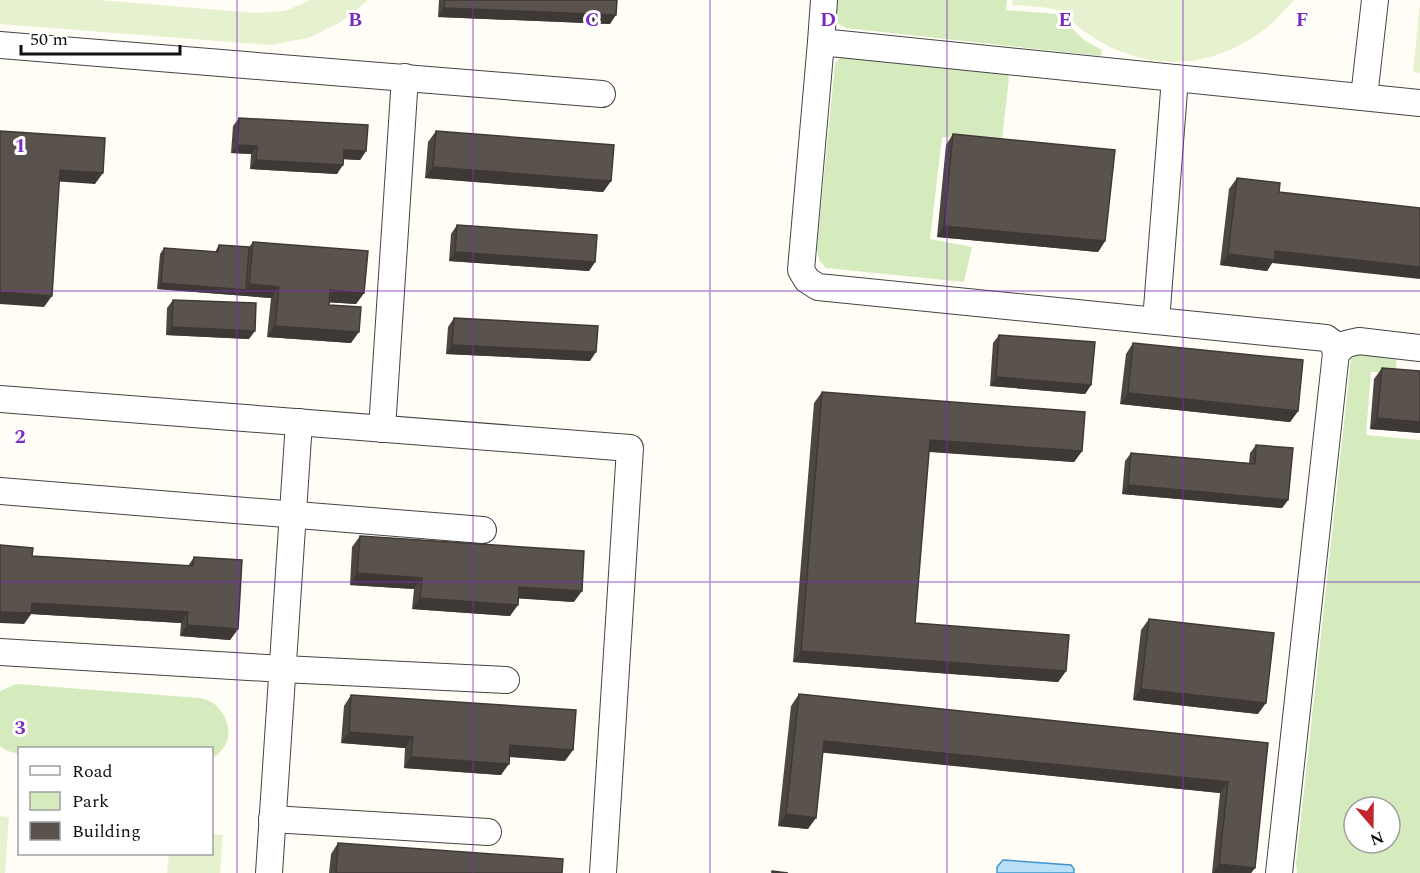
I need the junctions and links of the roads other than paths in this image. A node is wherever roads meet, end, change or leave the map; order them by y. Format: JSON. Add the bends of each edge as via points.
{"nodes":[{"id":1,"x":824,"y":0,"type":"edge"},
{"id":2,"x":1375,"y":0,"type":"edge"},
{"id":3,"x":821,"y":42,"type":"junction"},
{"id":4,"x":0,"y":45,"type":"edge"},
{"id":5,"x":405,"y":77,"type":"junction"},
{"id":6,"x":1176,"y":78,"type":"junction"},
{"id":7,"x":602,"y":94,"type":"dead end"},
{"id":8,"x":1364,"y":97,"type":"junction"},
{"id":9,"x":1420,"y":103,"type":"edge"},
{"id":10,"x":1156,"y":321,"type":"junction"},
{"id":11,"x":1420,"y":348,"type":"edge"},
{"id":12,"x":1336,"y":352,"type":"junction"},
{"id":13,"x":0,"y":399,"type":"edge"},
{"id":14,"x":299,"y":422,"type":"junction"},
{"id":15,"x":382,"y":429,"type":"junction"},
{"id":16,"x":0,"y":491,"type":"edge"},
{"id":17,"x":293,"y":514,"type":"junction"},
{"id":18,"x":483,"y":530,"type":"dead end"},
{"id":19,"x":0,"y":652,"type":"edge"},
{"id":20,"x":282,"y":669,"type":"junction"},
{"id":21,"x":506,"y":680,"type":"dead end"},
{"id":22,"x":272,"y":819,"type":"junction"},
{"id":23,"x":488,"y":832,"type":"dead end"},
{"id":24,"x":269,"y":873,"type":"edge"},
{"id":25,"x":603,"y":873,"type":"edge"},
{"id":26,"x":1279,"y":873,"type":"edge"}],
"edges":[{"from":1,"to":3,"type":"street"},
{"from":2,"to":8,"type":"street"},
{"from":3,"to":6,"type":"street"},
{"from":3,"to":10,"type":"street","via":[[801,270],[807,280],[818,287]]},
{"from":4,"to":5,"type":"street"},
{"from":5,"to":7,"type":"street"},
{"from":5,"to":15,"type":"street"},
{"from":6,"to":8,"type":"street"},
{"from":6,"to":10,"type":"street"},
{"from":8,"to":9,"type":"street"},
{"from":10,"to":12,"type":"street","via":[[1326,338]]},
{"from":11,"to":12,"type":"street","via":[[1359,341]]},
{"from":12,"to":26,"type":"street"},
{"from":13,"to":14,"type":"street"},
{"from":14,"to":15,"type":"street"},
{"from":14,"to":17,"type":"street"},
{"from":15,"to":25,"type":"street","via":[[630,448]]},
{"from":16,"to":17,"type":"street"},
{"from":17,"to":18,"type":"street"},
{"from":17,"to":20,"type":"street"},
{"from":19,"to":20,"type":"street"},
{"from":20,"to":21,"type":"street"},
{"from":20,"to":22,"type":"street"},
{"from":22,"to":23,"type":"street"},
{"from":22,"to":24,"type":"street"}]}
